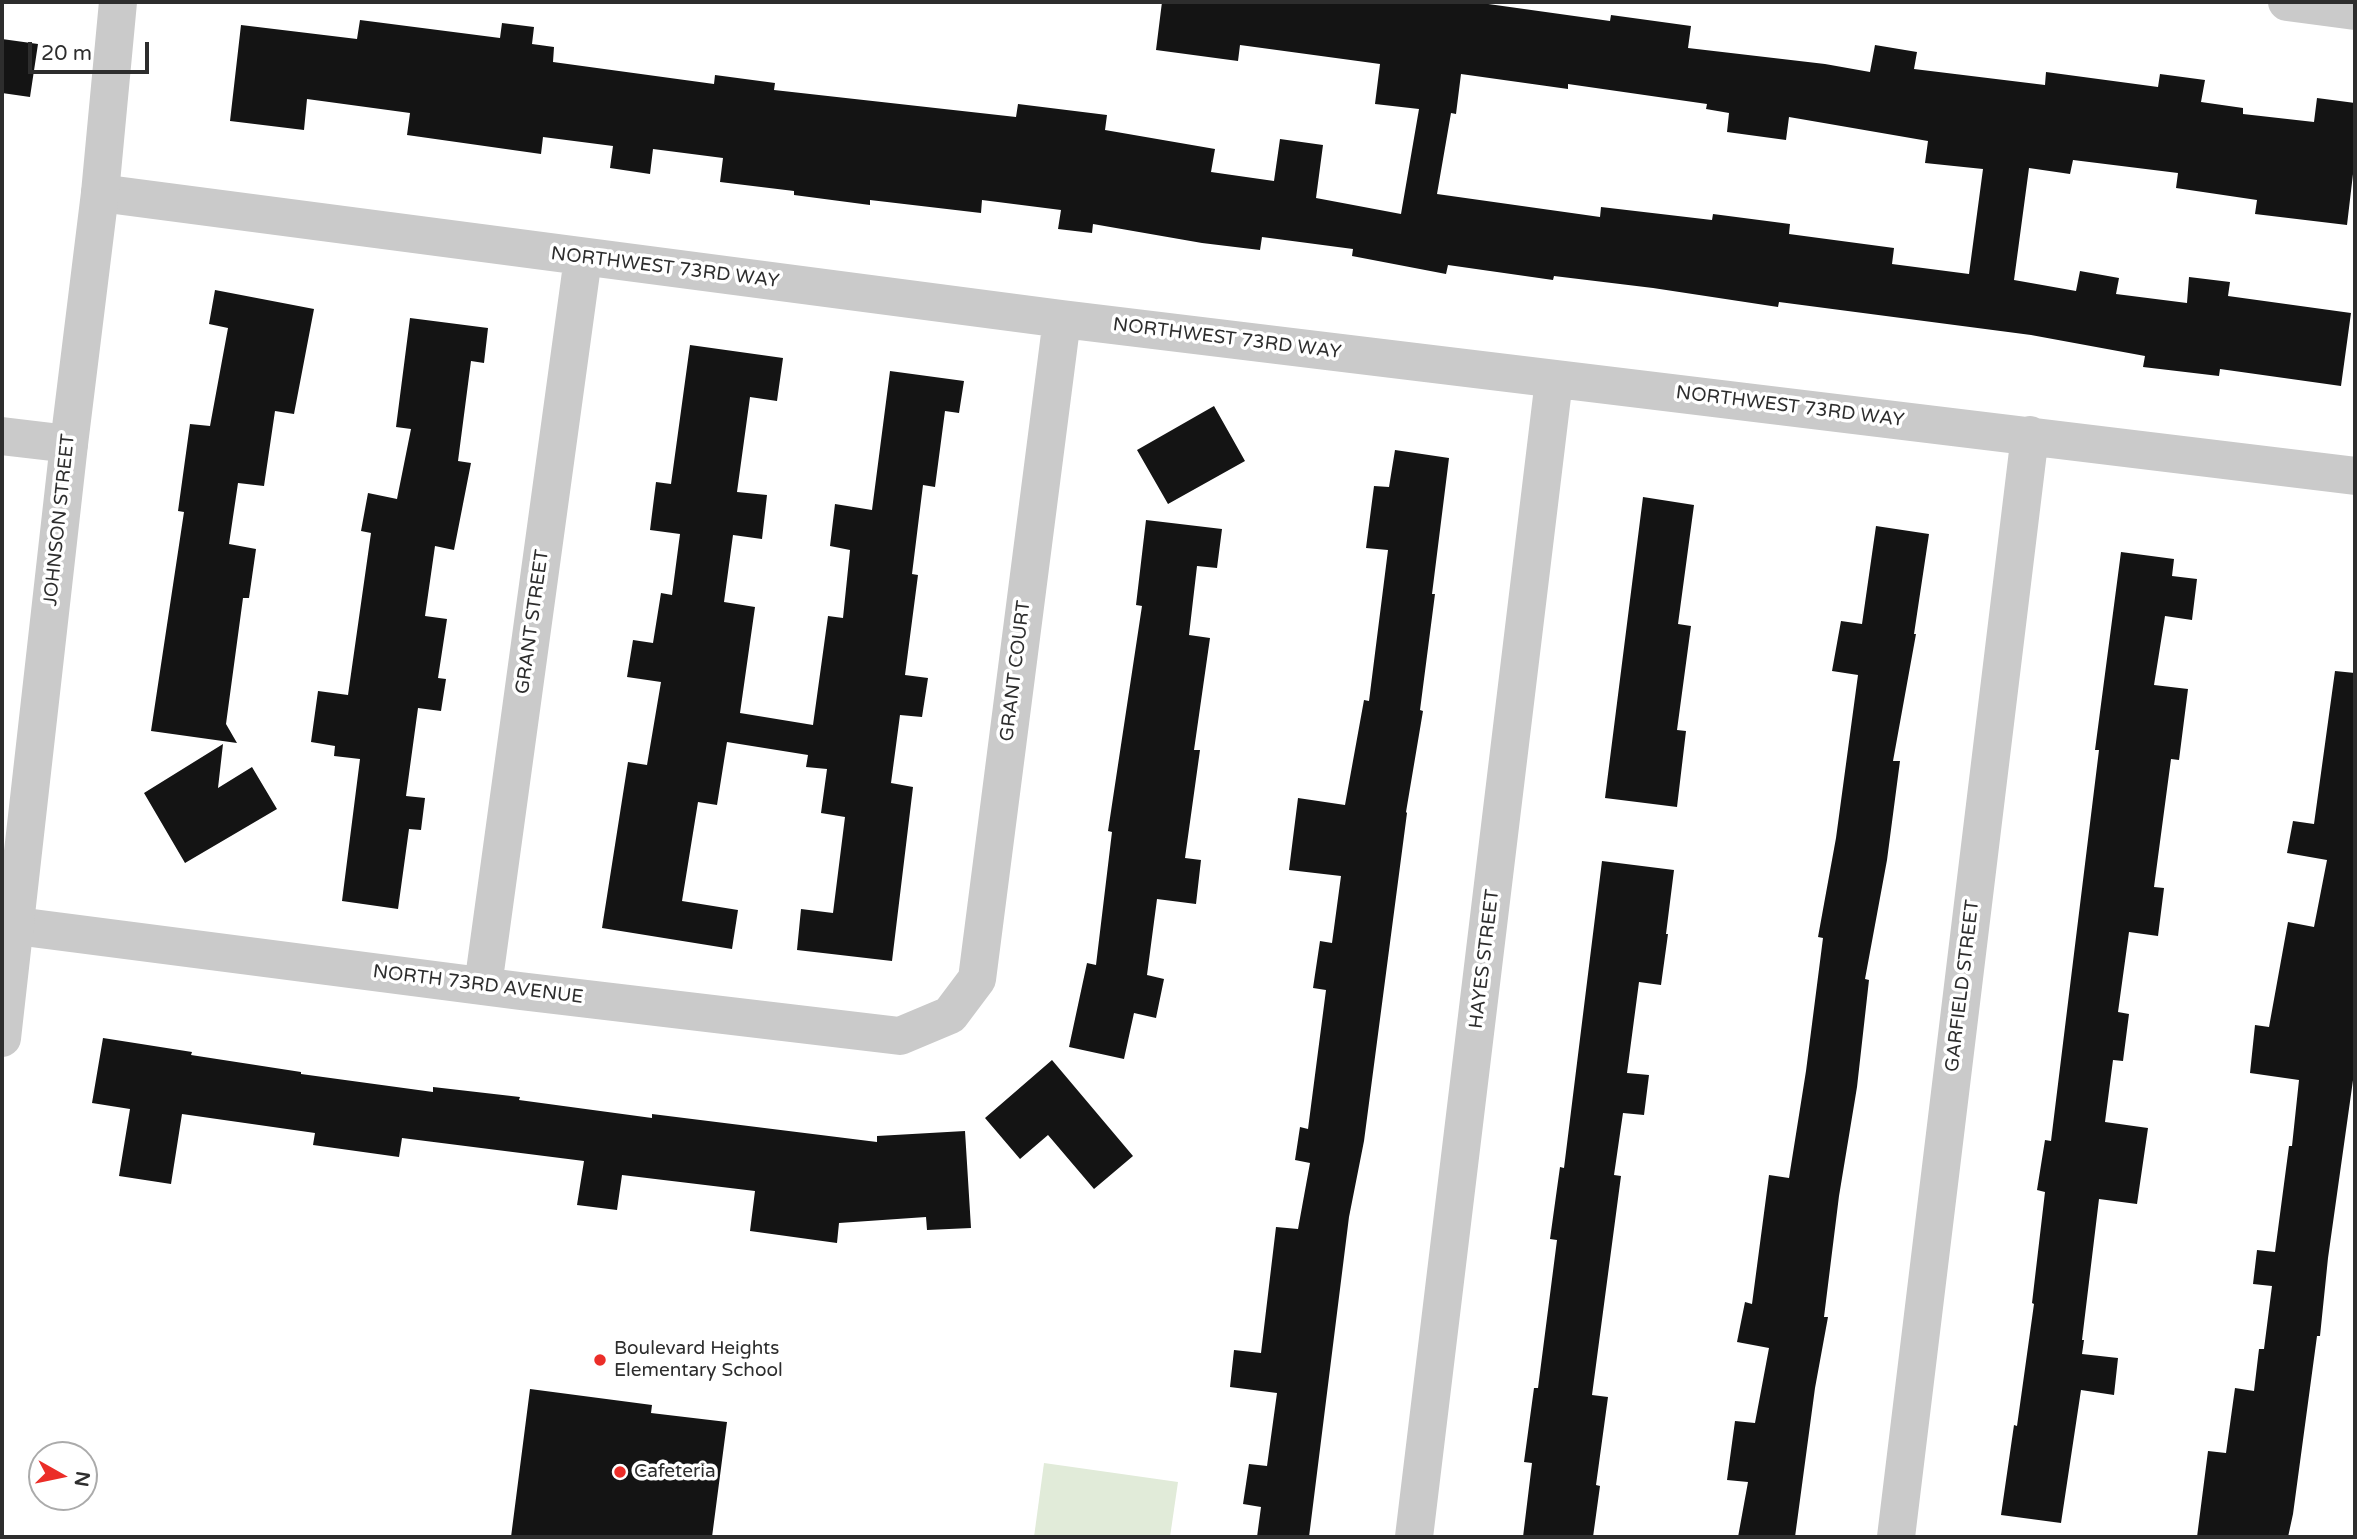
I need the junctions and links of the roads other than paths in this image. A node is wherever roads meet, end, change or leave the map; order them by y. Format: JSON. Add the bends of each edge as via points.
{"nodes":[{"id":1,"x":118,"y":2,"type":"edge"},
{"id":2,"x":2287,"y":2,"type":"edge"},
{"id":3,"x":2355,"y":11,"type":"edge"},
{"id":4,"x":100,"y":194,"type":"junction"},
{"id":5,"x":583,"y":258,"type":"junction"},
{"id":6,"x":1062,"y":319,"type":"junction"},
{"id":7,"x":1554,"y":380,"type":"junction"},
{"id":8,"x":2030,"y":435,"type":"junction"},
{"id":9,"x":2,"y":436,"type":"edge"},
{"id":10,"x":69,"y":444,"type":"junction"},
{"id":11,"x":2355,"y":476,"type":"edge"},
{"id":12,"x":8,"y":925,"type":"edge"},
{"id":13,"x":483,"y":986,"type":"junction"},
{"id":14,"x":950,"y":1015,"type":"joint"},
{"id":15,"x":2,"y":1038,"type":"edge"},
{"id":16,"x":1414,"y":1537,"type":"edge"},
{"id":17,"x":1896,"y":1537,"type":"edge"}],
"edges":[{"from":1,"to":4,"type":"street","name":"JOHNSON STREET"},
{"from":2,"to":3,"type":"street"},
{"from":4,"to":5,"type":"street","name":"NORTHWEST 73RD WAY"},
{"from":4,"to":10,"type":"street","name":"JOHNSON STREET"},
{"from":5,"to":6,"type":"street","name":"NORTHWEST 73RD WAY"},
{"from":5,"to":13,"type":"street","name":"GRANT STREET"},
{"from":6,"to":7,"type":"street","name":"NORTHWEST 73RD WAY"},
{"from":6,"to":14,"type":"street","name":"GRANT COURT","via":[[977,979]]},
{"from":7,"to":8,"type":"street","name":"NORTHWEST 73RD WAY"},
{"from":7,"to":16,"type":"street","name":"HAYES STREET"},
{"from":8,"to":11,"type":"street","name":"NORTHWEST 73RD WAY"},
{"from":8,"to":17,"type":"street","name":"GARFIELD STREET"},
{"from":9,"to":10,"type":"street"},
{"from":10,"to":12,"type":"street","name":"JOHNSON STREET"},
{"from":12,"to":13,"type":"street","name":"NORTH 73RD AVENUE"},
{"from":12,"to":15,"type":"street","name":"JOHNSON STREET"},
{"from":13,"to":14,"type":"street","name":"NORTH 73RD AVENUE","via":[[900,1036]]}]}
